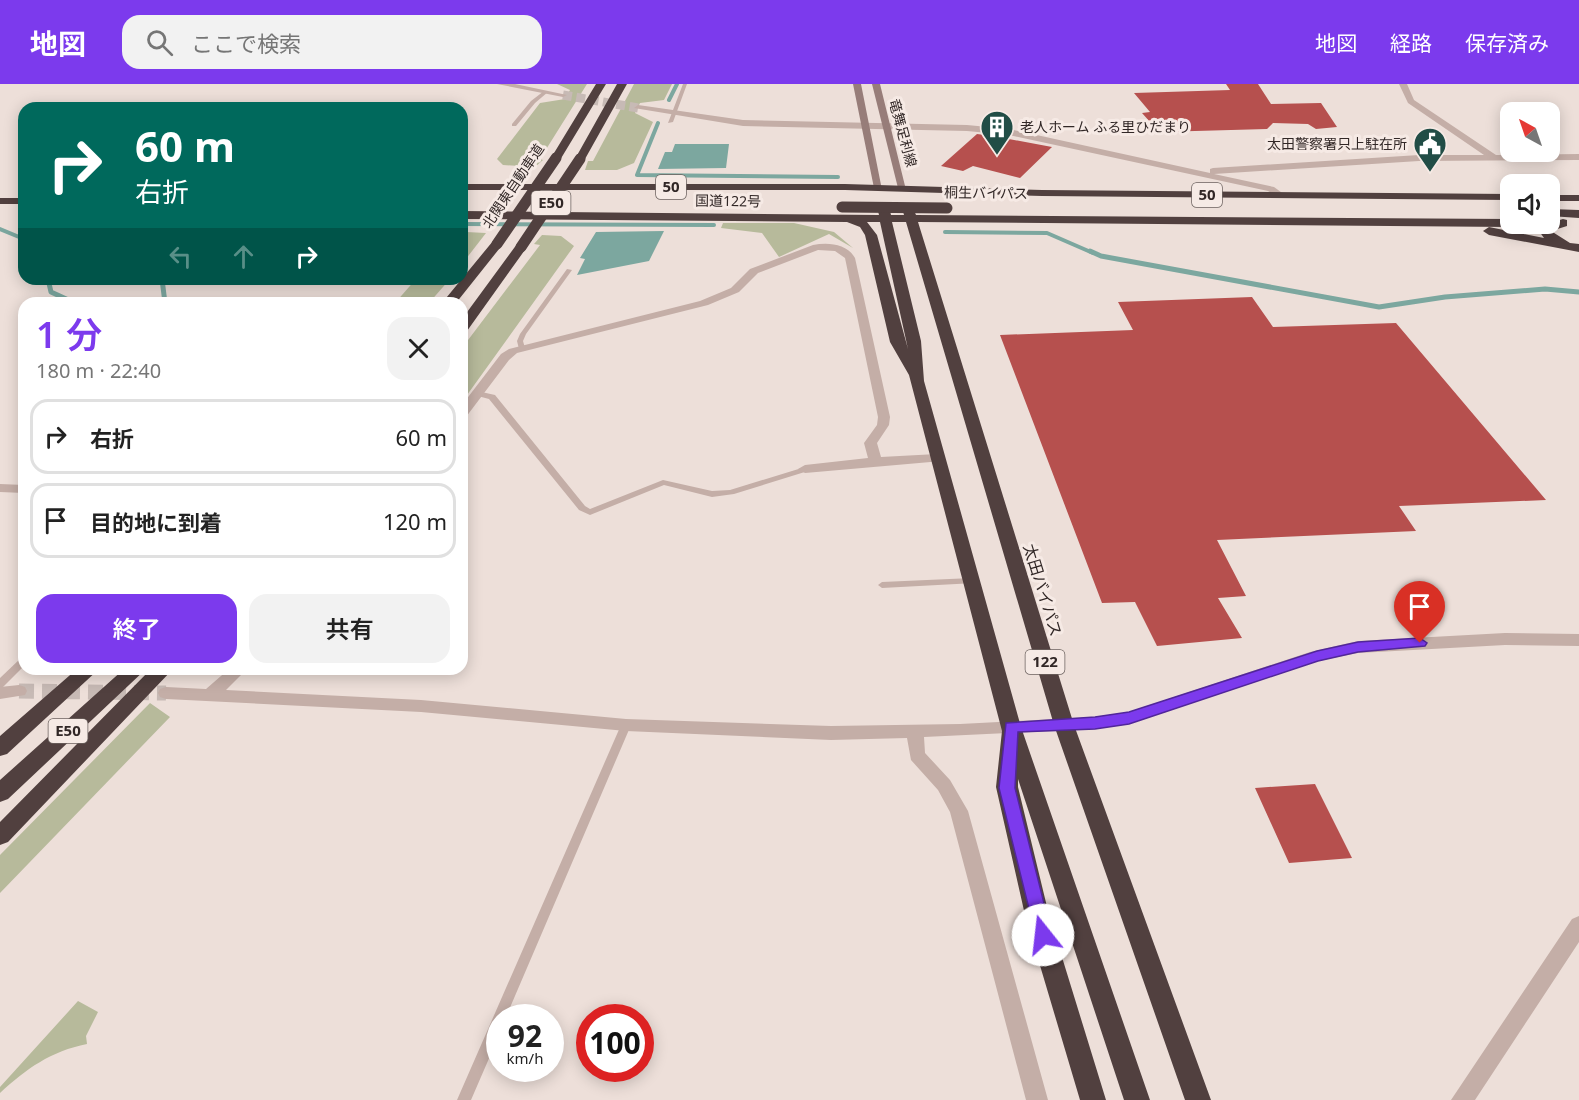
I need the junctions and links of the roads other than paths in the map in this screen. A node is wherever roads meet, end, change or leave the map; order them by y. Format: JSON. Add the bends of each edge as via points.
{"nodes":[{"id":1,"x":501,"y":84,"type":"edge"},
{"id":2,"x":601,"y":84,"type":"edge"},
{"id":3,"x":622,"y":84,"type":"edge"},
{"id":4,"x":685,"y":84,"type":"edge"},
{"id":5,"x":857,"y":84,"type":"edge"},
{"id":6,"x":876,"y":84,"type":"edge"},
{"id":7,"x":1403,"y":84,"type":"edge"},
{"id":8,"x":546,"y":92,"type":"junction"},
{"id":9,"x":563,"y":95,"type":"tunnel mouth"},
{"id":10,"x":638,"y":108,"type":"tunnel mouth"},
{"id":11,"x":671,"y":118,"type":"junction"},
{"id":12,"x":514,"y":125,"type":"dead end"},
{"id":13,"x":866,"y":126,"type":"junction"},
{"id":14,"x":887,"y":127,"type":"junction"},
{"id":15,"x":1579,"y":158,"type":"edge"},
{"id":16,"x":1496,"y":159,"type":"junction"},
{"id":17,"x":1196,"y":173,"type":"junction"},
{"id":18,"x":468,"y":187,"type":"edge"},
{"id":19,"x":879,"y":188,"type":"junction"},
{"id":20,"x":903,"y":188,"type":"junction"},
{"id":21,"x":0,"y":192,"type":"edge"},
{"id":22,"x":18,"y":192,"type":"edge"},
{"id":23,"x":468,"y":195,"type":"edge"},
{"id":24,"x":1280,"y":195,"type":"junction"},
{"id":25,"x":1500,"y":197,"type":"edge"},
{"id":26,"x":1560,"y":198,"type":"edge"},
{"id":27,"x":1579,"y":198,"type":"edge"},
{"id":28,"x":0,"y":201,"type":"edge"},
{"id":29,"x":18,"y":201,"type":"edge"},
{"id":30,"x":947,"y":203,"type":"junction"},
{"id":31,"x":1500,"y":204,"type":"edge"},
{"id":32,"x":1560,"y":204,"type":"edge"},
{"id":33,"x":1579,"y":204,"type":"edge"},
{"id":34,"x":468,"y":205,"type":"edge"},
{"id":35,"x":843,"y":207,"type":"junction"},
{"id":36,"x":1500,"y":213,"type":"edge"},
{"id":37,"x":1560,"y":213,"type":"edge"},
{"id":38,"x":1579,"y":214,"type":"edge"},
{"id":39,"x":468,"y":215,"type":"edge"},
{"id":40,"x":885,"y":217,"type":"junction"},
{"id":41,"x":911,"y":218,"type":"junction"},
{"id":42,"x":1500,"y":223,"type":"edge"},
{"id":43,"x":1563,"y":223,"type":"joint"},
{"id":44,"x":1579,"y":223,"type":"edge"},
{"id":45,"x":1456,"y":224,"type":"junction"},
{"id":46,"x":1579,"y":247,"type":"edge"},
{"id":47,"x":569,"y":270,"type":"dead end"},
{"id":48,"x":468,"y":280,"type":"edge"},
{"id":49,"x":464,"y":285,"type":"edge"},
{"id":50,"x":454,"y":297,"type":"edge"},
{"id":51,"x":468,"y":320,"type":"edge"},
{"id":52,"x":521,"y":348,"type":"junction"},
{"id":53,"x":917,"y":381,"type":"junction"},
{"id":54,"x":477,"y":393,"type":"junction"},
{"id":55,"x":468,"y":406,"type":"edge"},
{"id":56,"x":937,"y":458,"type":"junction"},
{"id":57,"x":876,"y":460,"type":"junction"},
{"id":58,"x":805,"y":469,"type":"joint"},
{"id":59,"x":0,"y":488,"type":"edge"},
{"id":60,"x":18,"y":489,"type":"edge"},
{"id":61,"x":972,"y":581,"type":"junction"},
{"id":62,"x":882,"y":585,"type":"dead end"},
{"id":63,"x":1579,"y":640,"type":"edge"},
{"id":64,"x":18,"y":666,"type":"edge"},
{"id":65,"x":82,"y":675,"type":"edge"},
{"id":66,"x":129,"y":675,"type":"edge"},
{"id":67,"x":158,"y":675,"type":"edge"},
{"id":68,"x":232,"y":675,"type":"edge"},
{"id":69,"x":0,"y":684,"type":"edge"},
{"id":70,"x":19,"y":691,"type":"tunnel mouth"},
{"id":71,"x":0,"y":693,"type":"edge"},
{"id":72,"x":166,"y":693,"type":"tunnel mouth"},
{"id":73,"x":212,"y":693,"type":"junction"},
{"id":74,"x":626,"y":725,"type":"junction"},
{"id":75,"x":1064,"y":725,"type":"junction"},
{"id":76,"x":1011,"y":727,"type":"junction"},
{"id":77,"x":915,"y":731,"type":"junction"},
{"id":78,"x":0,"y":748,"type":"edge"},
{"id":79,"x":0,"y":793,"type":"edge"},
{"id":80,"x":0,"y":836,"type":"edge"},
{"id":81,"x":1579,"y":925,"type":"edge"},
{"id":82,"x":464,"y":1100,"type":"edge"},
{"id":83,"x":1037,"y":1100,"type":"edge"},
{"id":84,"x":1093,"y":1100,"type":"edge"},
{"id":85,"x":1137,"y":1100,"type":"edge"},
{"id":86,"x":1198,"y":1100,"type":"edge"},
{"id":87,"x":1462,"y":1100,"type":"edge"}],
"edges":[{"from":1,"to":8,"type":"street"},
{"from":2,"to":48,"type":"highway","name":"北関東自動車道","number":"E50","bridge":true,"via":[[556,158]]},
{"from":3,"to":51,"type":"highway","number":"E50","bridge":true,"via":[[580,159]]},
{"from":4,"to":11,"type":"lane"},
{"from":5,"to":13,"type":"main road","name":"竜舞足利線"},
{"from":6,"to":14,"type":"main road","name":"竜舞足利線"},
{"from":7,"to":16,"type":"street","via":[[1411,100]]},
{"from":8,"to":9,"type":"street"},
{"from":8,"to":12,"type":"lane"},
{"from":10,"to":11,"type":"street"},
{"from":11,"to":13,"type":"street"},
{"from":13,"to":14,"type":"street"},
{"from":13,"to":19,"type":"main road","name":"竜舞足利線"},
{"from":14,"to":17,"type":"street","via":[[1009,132]]},
{"from":14,"to":20,"type":"main road","name":"竜舞足利線"},
{"from":15,"to":16,"type":"street"},
{"from":16,"to":17,"type":"street","via":[[1419,158]]},
{"from":17,"to":24,"type":"street","via":[[1271,189]]},
{"from":18,"to":19,"type":"highway","number":"50"},
{"from":19,"to":20,"type":"highway","number":"50"},
{"from":19,"to":40,"type":"highway"},
{"from":20,"to":24,"type":"highway","number":"50"},
{"from":20,"to":41,"type":"highway","name":"太田バイパス","number":"122"},
{"from":21,"to":22,"type":"highway"},
{"from":23,"to":35,"type":"highway","name":"桐生バイパス","number":"50"},
{"from":24,"to":25,"type":"highway","number":"50"},
{"from":26,"to":27,"type":"highway"},
{"from":28,"to":29,"type":"highway"},
{"from":30,"to":31,"type":"highway","name":"桐生バイパス","number":"50"},
{"from":30,"to":35,"type":"highway","name":"桐生バイパス","number":"50","bridge":true},
{"from":30,"to":36,"type":"highway","name":"桐生バイパス","number":"50"},
{"from":32,"to":33,"type":"highway"},
{"from":34,"to":35,"type":"highway","name":"桐生バイパス","number":"50"},
{"from":35,"to":39,"type":"highway","name":"国道122号","number":"50"},
{"from":35,"to":40,"type":"highway","name":"国道122号","number":"50"},
{"from":35,"to":53,"type":"highway","via":[[868,229],[897,342]]},
{"from":37,"to":38,"type":"highway"},
{"from":40,"to":41,"type":"highway","name":"国道122号"},
{"from":40,"to":53,"type":"highway","via":[[914,341]]},
{"from":41,"to":45,"type":"highway","name":"国道122号"},
{"from":41,"to":75,"type":"highway","name":"太田バイパス","number":"122"},
{"from":42,"to":45,"type":"highway"},
{"from":43,"to":44,"type":"highway"},
{"from":43,"to":46,"type":"highway","via":[[1547,228],[1548,236]]},
{"from":45,"to":46,"type":"highway"},
{"from":47,"to":52,"type":"lane","via":[[523,334]]},
{"from":49,"to":50,"type":"highway","name":"北関東自動車道","number":"E50","bridge":true},
{"from":52,"to":54,"type":"street","via":[[505,357]]},
{"from":52,"to":57,"type":"street","via":[[690,308],[735,290],[754,271],[817,247],[837,248],[850,258],[884,417],[870,443]]},
{"from":53,"to":56,"type":"highway"},
{"from":54,"to":55,"type":"street"},
{"from":54,"to":58,"type":"lane","via":[[492,397],[582,508],[590,512],[663,482],[712,494],[731,492]]},
{"from":56,"to":57,"type":"street"},
{"from":56,"to":61,"type":"highway"},
{"from":57,"to":58,"type":"street"},
{"from":59,"to":60,"type":"street"},
{"from":61,"to":62,"type":"lane"},
{"from":61,"to":76,"type":"highway"},
{"from":63,"to":75,"type":"street","via":[[1505,639],[1358,647],[1317,656],[1151,713]]},
{"from":64,"to":69,"type":"lane"},
{"from":65,"to":78,"type":"highway","number":"E50"},
{"from":66,"to":79,"type":"highway","number":"E50"},
{"from":67,"to":80,"type":"highway"},
{"from":68,"to":73,"type":"street"},
{"from":70,"to":71,"type":"street"},
{"from":72,"to":73,"type":"street"},
{"from":73,"to":74,"type":"street","via":[[421,706]]},
{"from":74,"to":77,"type":"street","via":[[831,733]]},
{"from":74,"to":82,"type":"lane"},
{"from":75,"to":76,"type":"street"},
{"from":75,"to":86,"type":"highway","name":"太田バイパス","number":"122"},
{"from":76,"to":77,"type":"street"},
{"from":76,"to":84,"type":"highway","via":[[1007,788],[1037,915]]},
{"from":76,"to":85,"type":"highway"},
{"from":77,"to":83,"type":"street","via":[[917,755],[944,785],[959,810]]},
{"from":81,"to":87,"type":"street"}]}
